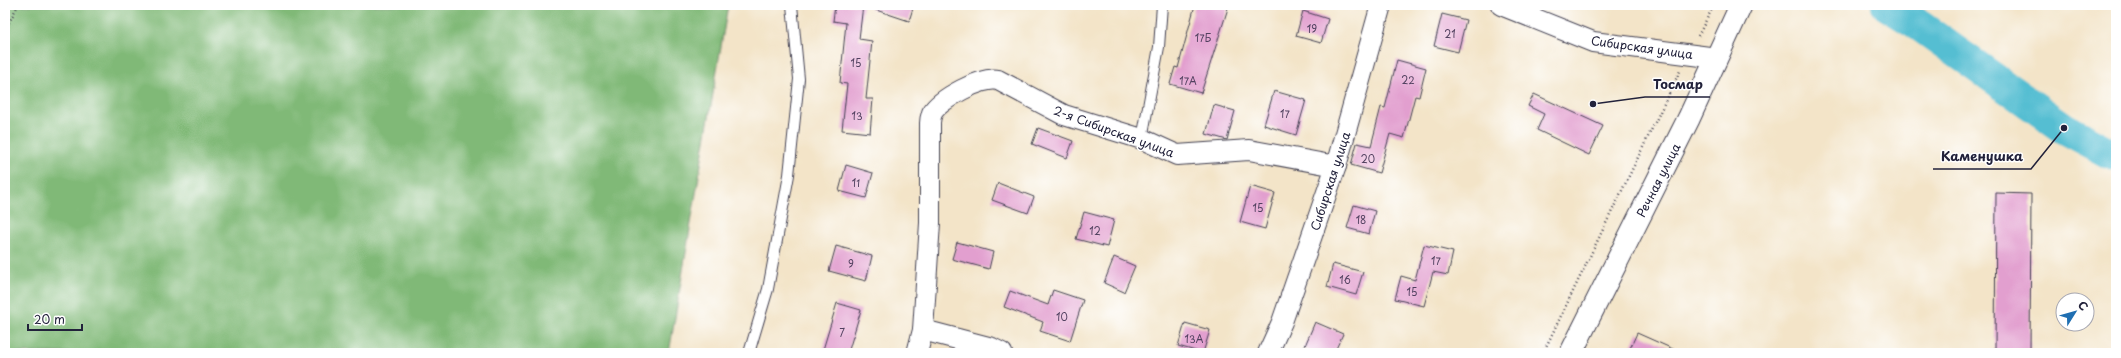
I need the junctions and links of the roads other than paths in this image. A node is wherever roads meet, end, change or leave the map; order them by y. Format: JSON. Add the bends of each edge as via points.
{"nodes":[{"id":1,"x":792,"y":5,"type":"edge"},
{"id":2,"x":1162,"y":5,"type":"edge"},
{"id":3,"x":1381,"y":5,"type":"edge"},
{"id":4,"x":1501,"y":5,"type":"edge"},
{"id":5,"x":1741,"y":5,"type":"edge"},
{"id":6,"x":1717,"y":58,"type":"junction"},
{"id":7,"x":1142,"y":139,"type":"junction"},
{"id":8,"x":1336,"y":166,"type":"junction"},
{"id":9,"x":924,"y":330,"type":"junction"},
{"id":10,"x":749,"y":353,"type":"edge"},
{"id":11,"x":917,"y":353,"type":"edge"},
{"id":12,"x":1002,"y":353,"type":"edge"},
{"id":13,"x":1268,"y":353,"type":"edge"},
{"id":14,"x":1571,"y":353,"type":"edge"}],
"edges":[{"from":1,"to":10,"type":"lane","via":[[799,79],[789,175],[768,289]]},
{"from":2,"to":7,"type":"lane","via":[[1159,47]]},
{"from":3,"to":8,"type":"street","name":"Сибирская улица"},
{"from":4,"to":6,"type":"street","name":"Сибирская улица","via":[[1593,42]]},
{"from":5,"to":6,"type":"main road","name":"Речная улица"},
{"from":6,"to":14,"type":"main road","name":"Речная улица"},
{"from":7,"to":8,"type":"street","name":"2-я Сибирская улица","via":[[1177,155],[1249,150]]},
{"from":7,"to":9,"type":"street","name":"2-я Сибирская улица","via":[[1064,115],[993,79],[963,88],[938,107],[932,114],[930,123],[930,223]]},
{"from":8,"to":13,"type":"street","name":"Сибирская улица","via":[[1282,322]]},
{"from":9,"to":11,"type":"street","name":"2-я Сибирская улица"},
{"from":9,"to":12,"type":"street"}]}
